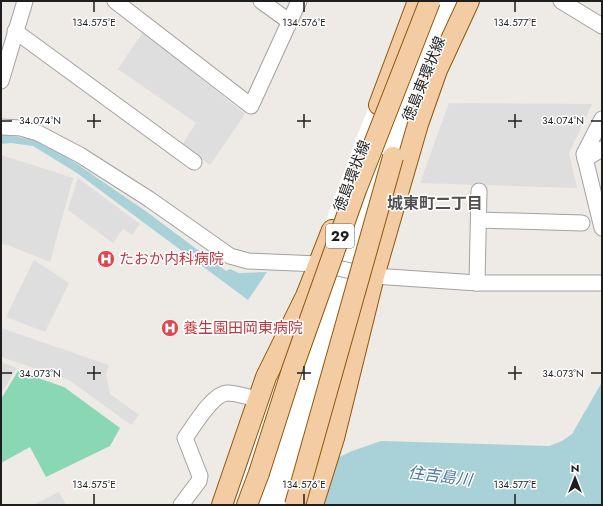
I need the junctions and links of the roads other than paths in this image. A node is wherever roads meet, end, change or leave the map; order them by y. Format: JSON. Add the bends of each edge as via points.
{"nodes":[{"id":1,"x":25,"y":1,"type":"edge"},
{"id":2,"x":115,"y":1,"type":"edge"},
{"id":3,"x":261,"y":1,"type":"edge"},
{"id":4,"x":299,"y":1,"type":"edge"},
{"id":5,"x":418,"y":1,"type":"edge"},
{"id":6,"x":430,"y":1,"type":"edge"},
{"id":7,"x":455,"y":1,"type":"edge"},
{"id":8,"x":469,"y":1,"type":"edge"},
{"id":9,"x":561,"y":1,"type":"edge"},
{"id":10,"x":290,"y":22,"type":"junction"},
{"id":11,"x":602,"y":26,"type":"edge"},
{"id":12,"x":16,"y":30,"type":"junction"},
{"id":13,"x":1,"y":81,"type":"edge"},
{"id":14,"x":602,"y":119,"type":"edge"},
{"id":15,"x":1,"y":127,"type":"edge"},
{"id":16,"x":602,"y":149,"type":"edge"},
{"id":17,"x":585,"y":159,"type":"junction"},
{"id":18,"x":194,"y":162,"type":"dead end"},
{"id":19,"x":479,"y":191,"type":"dead end"},
{"id":20,"x":479,"y":220,"type":"junction"},
{"id":21,"x":582,"y":223,"type":"dead end"},
{"id":22,"x":602,"y":228,"type":"edge"},
{"id":23,"x":319,"y":264,"type":"junction"},
{"id":24,"x":374,"y":276,"type":"junction"},
{"id":25,"x":477,"y":283,"type":"junction"},
{"id":26,"x":602,"y":284,"type":"edge"},
{"id":27,"x":258,"y":399,"type":"junction"},
{"id":28,"x":182,"y":505,"type":"edge"},
{"id":29,"x":222,"y":505,"type":"edge"},
{"id":30,"x":247,"y":505,"type":"edge"},
{"id":31,"x":295,"y":505,"type":"edge"},
{"id":32,"x":313,"y":505,"type":"edge"}],
"edges":[{"from":1,"to":12,"type":"street"},
{"from":2,"to":10,"type":"street","via":[[251,106]]},
{"from":3,"to":10,"type":"street"},
{"from":4,"to":10,"type":"street"},
{"from":5,"to":23,"type":"main road","name":"徳島環状線","number":"29"},
{"from":6,"to":30,"type":"main road","name":"徳島環状線","number":"29","bridge":true,"via":[[354,197]]},
{"from":7,"to":31,"type":"main road","name":"徳島東環状線","bridge":true,"via":[[393,157]]},
{"from":8,"to":24,"type":"main road","via":[[427,96]]},
{"from":9,"to":11,"type":"street"},
{"from":12,"to":13,"type":"street"},
{"from":12,"to":18,"type":"street"},
{"from":14,"to":17,"type":"street","via":[[584,154]]},
{"from":15,"to":23,"type":"street","via":[[21,128],[38,133],[80,155],[150,199],[230,256],[248,261]]},
{"from":16,"to":17,"type":"street"},
{"from":17,"to":22,"type":"street"},
{"from":19,"to":20,"type":"street"},
{"from":20,"to":21,"type":"street"},
{"from":20,"to":25,"type":"street"},
{"from":23,"to":24,"type":"street"},
{"from":23,"to":27,"type":"main road","name":"徳島環状線","number":"29"},
{"from":24,"to":25,"type":"street"},
{"from":24,"to":32,"type":"main road","via":[[330,451]]},
{"from":25,"to":26,"type":"street"},
{"from":27,"to":28,"type":"street","via":[[223,394],[212,402],[185,438],[200,476]]},
{"from":27,"to":29,"type":"main road","name":"徳島環状線","number":"29"}]}
